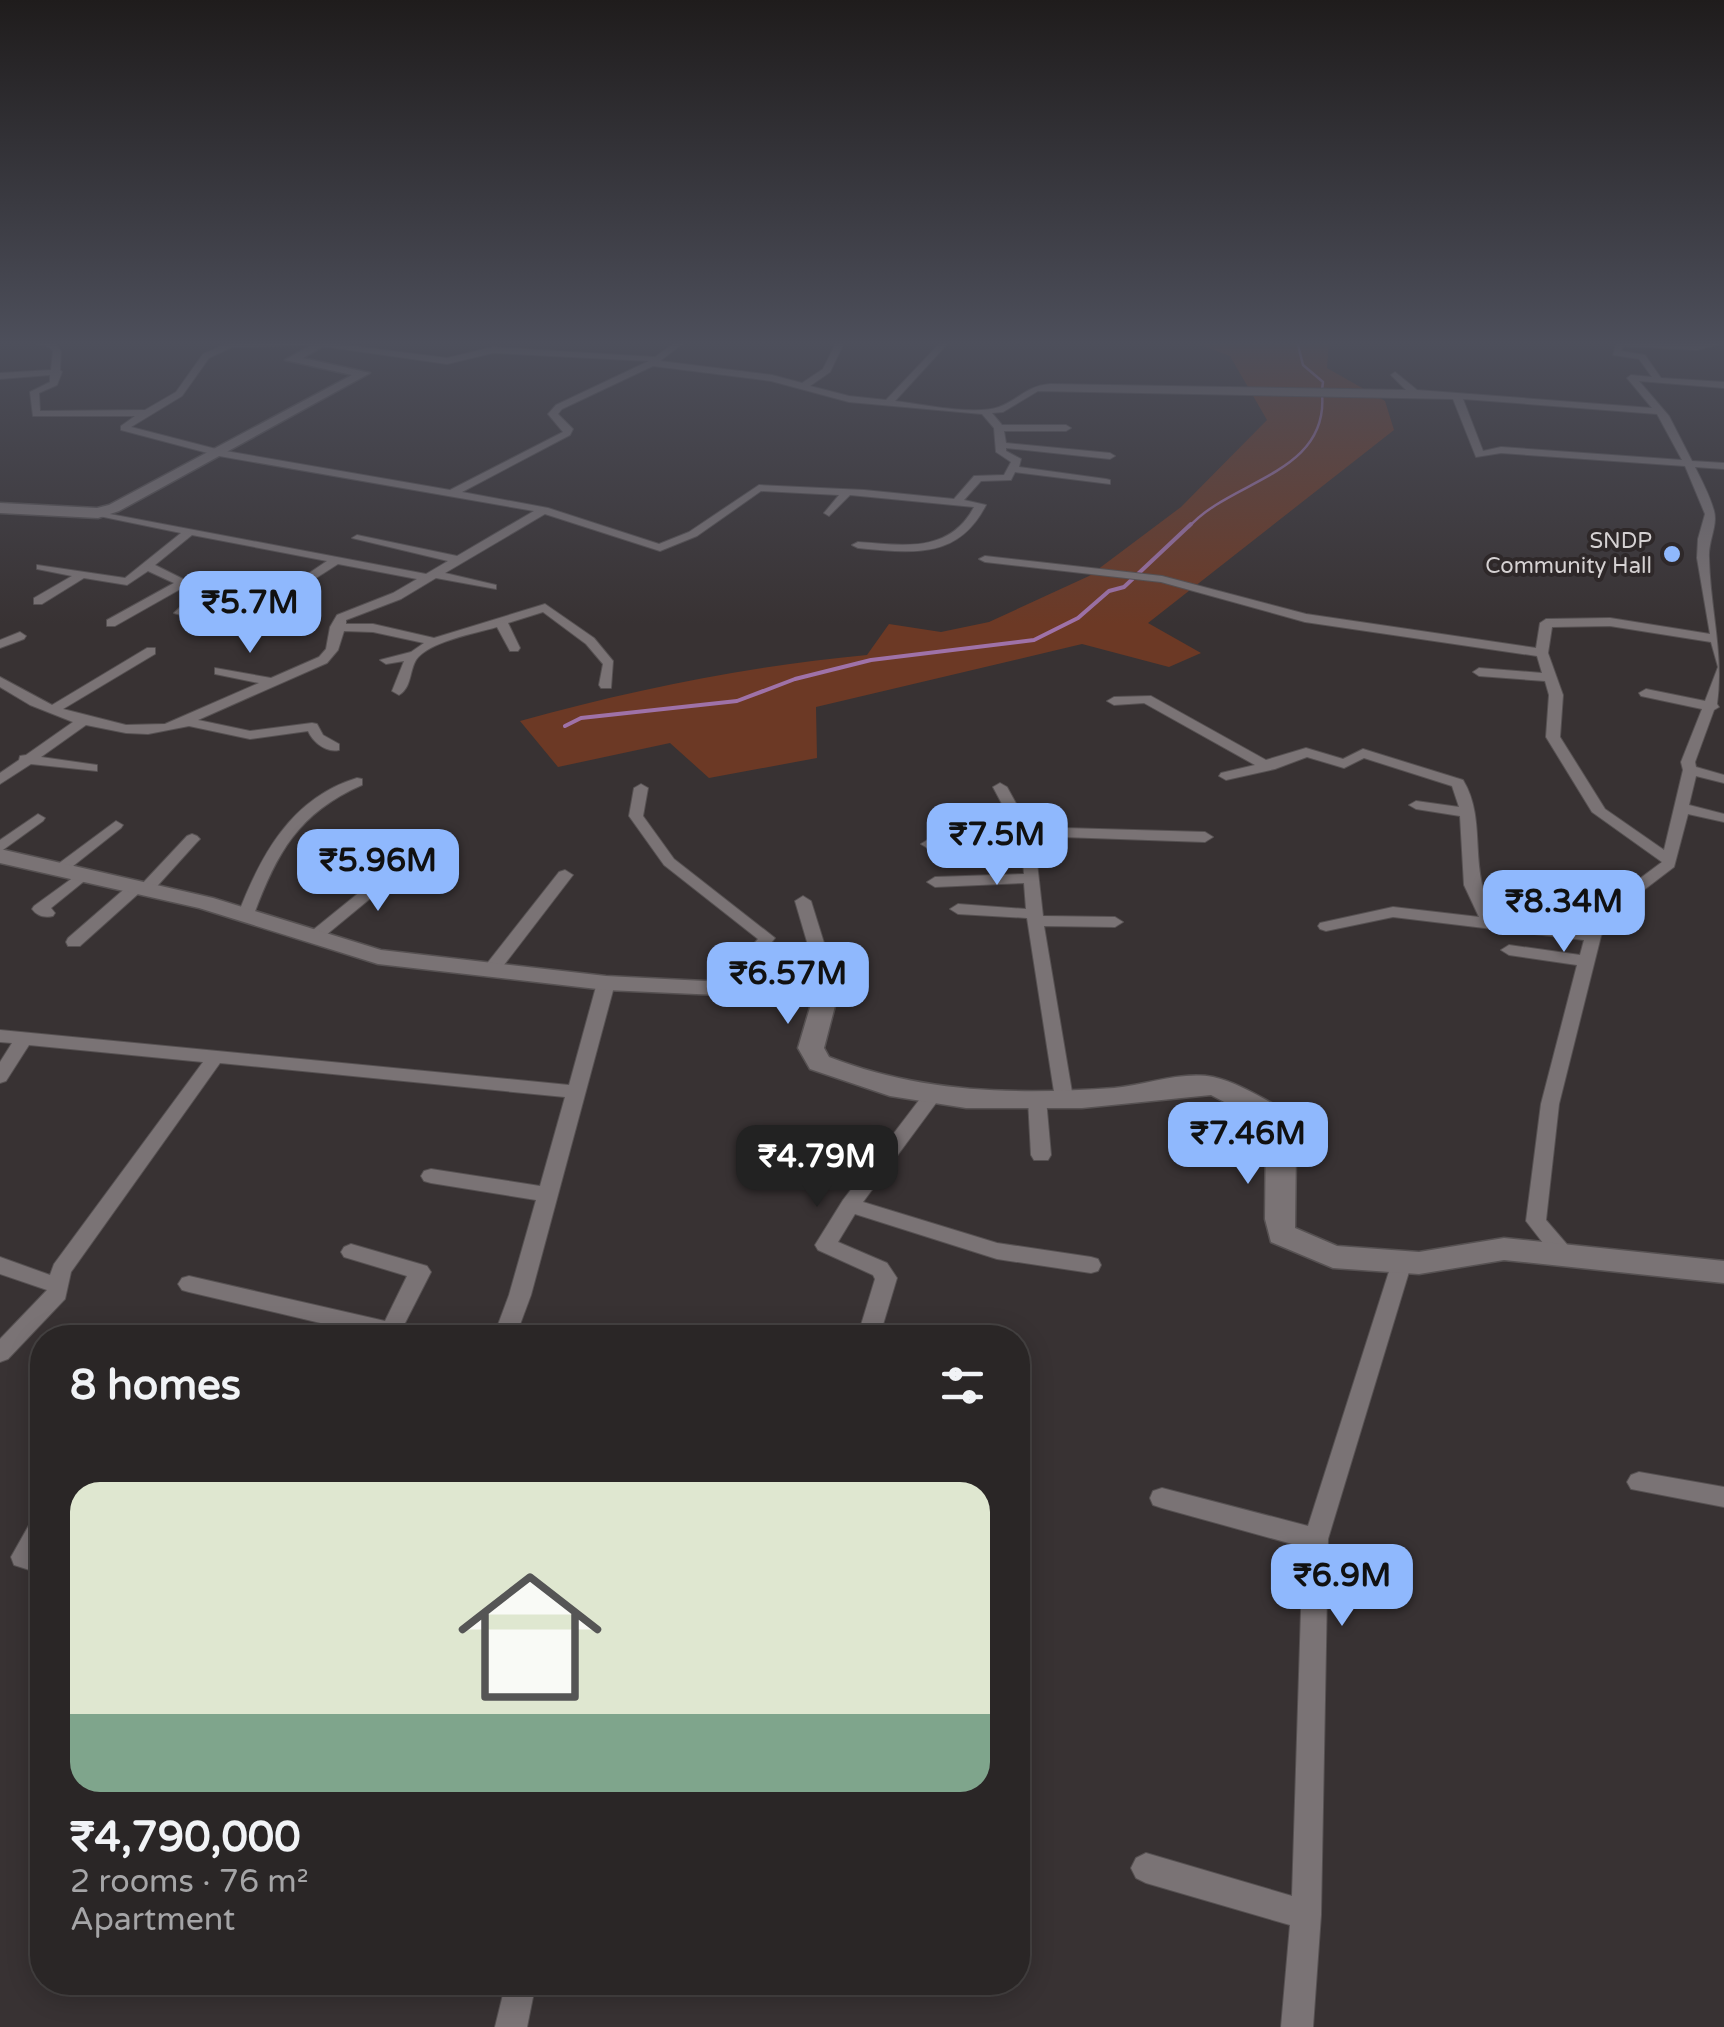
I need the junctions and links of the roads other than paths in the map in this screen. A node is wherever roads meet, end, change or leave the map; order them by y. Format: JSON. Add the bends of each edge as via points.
{"nodes":[{"id":1,"x":153,"y":436,"type":"edge"},
{"id":2,"x":251,"y":436,"type":"edge"},
{"id":3,"x":562,"y":436,"type":"edge"},
{"id":4,"x":1000,"y":436,"type":"edge"},
{"id":5,"x":1472,"y":436,"type":"edge"},
{"id":6,"x":1675,"y":436,"type":"edge"},
{"id":7,"x":1076,"y":439,"type":"dead end"},
{"id":8,"x":1530,"y":440,"type":"dead end"},
{"id":9,"x":1622,"y":444,"type":"dead end"},
{"id":10,"x":1002,"y":445,"type":"junction"},
{"id":11,"x":1068,"y":450,"type":"junction"},
{"id":12,"x":219,"y":453,"type":"junction"},
{"id":13,"x":1536,"y":454,"type":"junction"},
{"id":14,"x":1110,"y":456,"type":"dead end"},
{"id":15,"x":1631,"y":460,"type":"junction"},
{"id":16,"x":1686,"y":465,"type":"junction"},
{"id":17,"x":1724,"y":466,"type":"edge"},
{"id":18,"x":1014,"y":469,"type":"junction"},
{"id":19,"x":1106,"y":482,"type":"dead end"},
{"id":20,"x":846,"y":492,"type":"junction"},
{"id":21,"x":453,"y":493,"type":"junction"},
{"id":22,"x":958,"y":501,"type":"junction"},
{"id":23,"x":0,"y":508,"type":"edge"},
{"id":24,"x":544,"y":510,"type":"junction"},
{"id":25,"x":98,"y":513,"type":"junction"},
{"id":26,"x":828,"y":513,"type":"dead end"},
{"id":27,"x":1718,"y":521,"type":"edge"},
{"id":28,"x":190,"y":531,"type":"junction"},
{"id":29,"x":357,"y":538,"type":"dead end"},
{"id":30,"x":858,"y":545,"type":"dead end"},
{"id":31,"x":338,"y":559,"type":"junction"},
{"id":32,"x":458,"y":560,"type":"junction"},
{"id":33,"x":985,"y":560,"type":"dead end"},
{"id":34,"x":41,"y":567,"type":"dead end"},
{"id":35,"x":148,"y":567,"type":"junction"},
{"id":36,"x":80,"y":576,"type":"junction"},
{"id":37,"x":431,"y":576,"type":"junction"},
{"id":38,"x":183,"y":582,"type":"junction"},
{"id":39,"x":492,"y":588,"type":"dead end"},
{"id":40,"x":288,"y":592,"type":"dead end"},
{"id":41,"x":38,"y":601,"type":"dead end"},
{"id":42,"x":180,"y":613,"type":"dead end"},
{"id":43,"x":500,"y":620,"type":"junction"},
{"id":44,"x":111,"y":623,"type":"dead end"},
{"id":45,"x":336,"y":627,"type":"junction"},
{"id":46,"x":20,"y":636,"type":"dead end"},
{"id":47,"x":1720,"y":639,"type":"edge"},
{"id":48,"x":433,"y":643,"type":"junction"},
{"id":49,"x":0,"y":644,"type":"edge"},
{"id":50,"x":514,"y":648,"type":"dead end"},
{"id":51,"x":152,"y":651,"type":"dead end"},
{"id":52,"x":1542,"y":653,"type":"junction"},
{"id":53,"x":445,"y":654,"type":"dead end"},
{"id":54,"x":412,"y":655,"type":"junction"},
{"id":55,"x":386,"y":660,"type":"dead end"},
{"id":56,"x":1724,"y":667,"type":"edge"},
{"id":57,"x":220,"y":671,"type":"dead end"},
{"id":58,"x":1479,"y":672,"type":"dead end"},
{"id":59,"x":1550,"y":678,"type":"junction"},
{"id":60,"x":0,"y":681,"type":"edge"},
{"id":61,"x":272,"y":682,"type":"junction"},
{"id":62,"x":606,"y":684,"type":"dead end"},
{"id":63,"x":399,"y":691,"type":"dead end"},
{"id":64,"x":1646,"y":693,"type":"dead end"},
{"id":65,"x":1114,"y":702,"type":"dead end"},
{"id":66,"x":1712,"y":707,"type":"junction"},
{"id":67,"x":54,"y":708,"type":"junction"},
{"id":68,"x":84,"y":720,"type":"junction"},
{"id":69,"x":182,"y":722,"type":"junction"},
{"id":70,"x":334,"y":746,"type":"dead end"},
{"id":71,"x":25,"y":759,"type":"junction"},
{"id":72,"x":1270,"y":765,"type":"junction"},
{"id":73,"x":92,"y":768,"type":"dead end"},
{"id":74,"x":1690,"y":770,"type":"junction"},
{"id":75,"x":1226,"y":776,"type":"dead end"},
{"id":76,"x":1724,"y":779,"type":"edge"},
{"id":77,"x":0,"y":780,"type":"edge"},
{"id":78,"x":357,"y":782,"type":"dead end"},
{"id":79,"x":1000,"y":787,"type":"dead end"},
{"id":80,"x":641,"y":788,"type":"dead end"},
{"id":81,"x":1416,"y":805,"type":"dead end"},
{"id":82,"x":1683,"y":808,"type":"junction"},
{"id":83,"x":1468,"y":812,"type":"junction"},
{"id":84,"x":38,"y":818,"type":"dead end"},
{"id":85,"x":1724,"y":818,"type":"edge"},
{"id":86,"x":116,"y":825,"type":"dead end"},
{"id":87,"x":1028,"y":836,"type":"junction"},
{"id":88,"x":1205,"y":838,"type":"dead end"},
{"id":89,"x":192,"y":839,"type":"dead end"},
{"id":90,"x":929,"y":844,"type":"dead end"},
{"id":91,"x":0,"y":847,"type":"edge"},
{"id":92,"x":0,"y":856,"type":"edge"},
{"id":93,"x":413,"y":856,"type":"dead end"},
{"id":94,"x":1670,"y":860,"type":"junction"},
{"id":95,"x":74,"y":871,"type":"junction"},
{"id":96,"x":565,"y":876,"type":"dead end"},
{"id":97,"x":1033,"y":878,"type":"junction"},
{"id":98,"x":935,"y":882,"type":"dead end"},
{"id":99,"x":139,"y":890,"type":"junction"},
{"id":100,"x":803,"y":902,"type":"dead end"},
{"id":101,"x":958,"y":909,"type":"dead end"},
{"id":102,"x":47,"y":913,"type":"dead end"},
{"id":103,"x":1035,"y":917,"type":"junction"},
{"id":104,"x":245,"y":918,"type":"junction"},
{"id":105,"x":1115,"y":922,"type":"dead end"},
{"id":106,"x":1490,"y":922,"type":"junction"},
{"id":107,"x":1326,"y":926,"type":"dead end"},
{"id":108,"x":1593,"y":936,"type":"junction"},
{"id":109,"x":314,"y":937,"type":"junction"},
{"id":110,"x":74,"y":942,"type":"dead end"},
{"id":111,"x":1510,"y":950,"type":"dead end"},
{"id":112,"x":1587,"y":961,"type":"junction"},
{"id":113,"x":491,"y":970,"type":"junction"},
{"id":114,"x":606,"y":983,"type":"junction"},
{"id":115,"x":724,"y":988,"type":"junction"},
{"id":116,"x":818,"y":996,"type":"junction"},
{"id":117,"x":0,"y":1036,"type":"edge"},
{"id":118,"x":23,"y":1039,"type":"junction"},
{"id":119,"x":214,"y":1060,"type":"junction"},
{"id":120,"x":0,"y":1077,"type":"edge"},
{"id":121,"x":577,"y":1092,"type":"junction"},
{"id":122,"x":933,"y":1095,"type":"junction"},
{"id":123,"x":1050,"y":1098,"type":"junction"},
{"id":124,"x":1041,"y":1154,"type":"dead end"},
{"id":125,"x":431,"y":1176,"type":"dead end"},
{"id":126,"x":545,"y":1194,"type":"junction"},
{"id":127,"x":850,"y":1204,"type":"junction"},
{"id":128,"x":351,"y":1252,"type":"dead end"},
{"id":129,"x":1564,"y":1255,"type":"junction"},
{"id":130,"x":1402,"y":1262,"type":"junction"},
{"id":131,"x":0,"y":1264,"type":"edge"},
{"id":132,"x":1091,"y":1265,"type":"dead end"},
{"id":133,"x":1724,"y":1272,"type":"edge"},
{"id":134,"x":58,"y":1284,"type":"junction"},
{"id":135,"x":190,"y":1284,"type":"dead end"},
{"id":136,"x":368,"y":1325,"type":"edge"},
{"id":137,"x":393,"y":1325,"type":"edge"},
{"id":138,"x":509,"y":1325,"type":"edge"},
{"id":139,"x":872,"y":1325,"type":"edge"},
{"id":140,"x":0,"y":1354,"type":"edge"},
{"id":141,"x":1640,"y":1482,"type":"dead end"},
{"id":142,"x":1724,"y":1497,"type":"edge"},
{"id":143,"x":1162,"y":1498,"type":"dead end"},
{"id":144,"x":1316,"y":1539,"type":"junction"},
{"id":145,"x":1146,"y":1868,"type":"dead end"},
{"id":146,"x":1306,"y":1915,"type":"junction"},
{"id":147,"x":518,"y":1995,"type":"edge"},
{"id":148,"x":510,"y":2027,"type":"edge"},
{"id":149,"x":1297,"y":2027,"type":"edge"}],
"edges":[{"from":1,"to":12,"type":"street"},
{"from":2,"to":12,"type":"main road"},
{"from":3,"to":21,"type":"street"},
{"from":4,"to":10,"type":"street"},
{"from":5,"to":13,"type":"street","via":[[1479,455]]},
{"from":6,"to":16,"type":"street"},
{"from":7,"to":11,"type":"street"},
{"from":8,"to":13,"type":"street"},
{"from":9,"to":15,"type":"street"},
{"from":10,"to":11,"type":"street"},
{"from":10,"to":18,"type":"street","via":[[1001,452],[1018,460]]},
{"from":11,"to":14,"type":"street"},
{"from":12,"to":21,"type":"street"},
{"from":12,"to":25,"type":"main road"},
{"from":13,"to":15,"type":"street"},
{"from":15,"to":16,"type":"street"},
{"from":16,"to":17,"type":"street"},
{"from":16,"to":27,"type":"street"},
{"from":18,"to":19,"type":"street"},
{"from":18,"to":22,"type":"street","via":[[1007,478],[978,478]]},
{"from":20,"to":22,"type":"street"},
{"from":20,"to":24,"type":"street","via":[[759,488],[707,526],[660,548]]},
{"from":20,"to":26,"type":"street"},
{"from":21,"to":24,"type":"street"},
{"from":22,"to":30,"type":"street","via":[[981,505],[980,510],[943,545]]},
{"from":23,"to":25,"type":"main road"},
{"from":24,"to":32,"type":"street"},
{"from":25,"to":28,"type":"street"},
{"from":27,"to":47,"type":"street","via":[[1703,539]]},
{"from":28,"to":31,"type":"street"},
{"from":28,"to":35,"type":"street"},
{"from":29,"to":32,"type":"street"},
{"from":31,"to":37,"type":"street"},
{"from":31,"to":40,"type":"street"},
{"from":32,"to":37,"type":"street"},
{"from":33,"to":52,"type":"street","via":[[1162,579],[1305,618]]},
{"from":34,"to":36,"type":"street"},
{"from":35,"to":36,"type":"street","via":[[127,582]]},
{"from":35,"to":38,"type":"street"},
{"from":36,"to":41,"type":"street"},
{"from":37,"to":39,"type":"street"},
{"from":37,"to":45,"type":"street","via":[[344,616]]},
{"from":38,"to":42,"type":"street","via":[[204,592]]},
{"from":38,"to":44,"type":"street"},
{"from":43,"to":48,"type":"street"},
{"from":43,"to":50,"type":"street"},
{"from":43,"to":62,"type":"street","via":[[548,609],[609,664]]},
{"from":45,"to":48,"type":"street","via":[[373,628]]},
{"from":45,"to":61,"type":"street","via":[[327,656]]},
{"from":46,"to":49,"type":"street"},
{"from":47,"to":52,"type":"street","via":[[1555,620],[1546,623]]},
{"from":47,"to":56,"type":"street"},
{"from":48,"to":53,"type":"street"},
{"from":48,"to":54,"type":"street"},
{"from":51,"to":67,"type":"street"},
{"from":52,"to":59,"type":"street"},
{"from":54,"to":55,"type":"street"},
{"from":54,"to":63,"type":"street"},
{"from":56,"to":66,"type":"street"},
{"from":57,"to":61,"type":"street"},
{"from":58,"to":59,"type":"street"},
{"from":59,"to":94,"type":"street","via":[[1556,695],[1553,738],[1599,812]]},
{"from":60,"to":67,"type":"street","via":[[24,700]]},
{"from":61,"to":69,"type":"street"},
{"from":64,"to":66,"type":"street"},
{"from":65,"to":72,"type":"street","via":[[1146,699]]},
{"from":66,"to":74,"type":"street"},
{"from":67,"to":68,"type":"street"},
{"from":68,"to":69,"type":"street","via":[[138,728]]},
{"from":68,"to":71,"type":"street"},
{"from":69,"to":70,"type":"street","via":[[256,735],[312,727]]},
{"from":71,"to":73,"type":"street"},
{"from":71,"to":77,"type":"street"},
{"from":72,"to":75,"type":"street"},
{"from":72,"to":83,"type":"street","via":[[1306,752],[1344,764],[1356,754],[1370,754],[1458,783]]},
{"from":74,"to":76,"type":"street"},
{"from":74,"to":82,"type":"street"},
{"from":78,"to":104,"type":"street","via":[[314,800],[300,814],[256,886]]},
{"from":79,"to":87,"type":"street"},
{"from":80,"to":115,"type":"street","via":[[636,816],[669,862],[767,938]]},
{"from":81,"to":83,"type":"street"},
{"from":82,"to":85,"type":"street"},
{"from":82,"to":94,"type":"street"},
{"from":83,"to":106,"type":"street","via":[[1470,876],[1478,908]]},
{"from":84,"to":91,"type":"street"},
{"from":86,"to":95,"type":"street"},
{"from":87,"to":88,"type":"street"},
{"from":87,"to":90,"type":"street"},
{"from":87,"to":97,"type":"street"},
{"from":89,"to":99,"type":"street"},
{"from":92,"to":95,"type":"main road"},
{"from":93,"to":109,"type":"street"},
{"from":94,"to":108,"type":"street","via":[[1609,909]]},
{"from":95,"to":99,"type":"main road"},
{"from":95,"to":102,"type":"street","via":[[40,909]]},
{"from":96,"to":113,"type":"street"},
{"from":97,"to":98,"type":"street"},
{"from":97,"to":103,"type":"street"},
{"from":99,"to":104,"type":"main road"},
{"from":99,"to":110,"type":"street"},
{"from":100,"to":116,"type":"street","via":[[829,988]]},
{"from":101,"to":103,"type":"street"},
{"from":103,"to":105,"type":"street"},
{"from":103,"to":123,"type":"street"},
{"from":104,"to":109,"type":"main road"},
{"from":106,"to":107,"type":"street","via":[[1392,912]]},
{"from":106,"to":108,"type":"street"},
{"from":108,"to":112,"type":"street"},
{"from":109,"to":113,"type":"main road","via":[[378,957]]},
{"from":111,"to":112,"type":"street"},
{"from":112,"to":129,"type":"street","via":[[1550,1104],[1538,1188],[1536,1222]]},
{"from":113,"to":114,"type":"main road"},
{"from":114,"to":115,"type":"main road"},
{"from":114,"to":121,"type":"street"},
{"from":115,"to":116,"type":"main road"},
{"from":116,"to":122,"type":"main road","via":[[824,1002],[811,1048],[819,1064]]},
{"from":117,"to":118,"type":"street"},
{"from":118,"to":119,"type":"street"},
{"from":118,"to":120,"type":"street"},
{"from":119,"to":121,"type":"street"},
{"from":119,"to":134,"type":"street"},
{"from":121,"to":126,"type":"street"},
{"from":122,"to":123,"type":"main road"},
{"from":122,"to":127,"type":"street"},
{"from":123,"to":124,"type":"street"},
{"from":123,"to":130,"type":"main road","via":[[1206,1084],[1279,1119],[1284,1139],[1275,1204],[1281,1234],[1333,1257]]},
{"from":125,"to":126,"type":"street"},
{"from":126,"to":138,"type":"street"},
{"from":127,"to":132,"type":"street","via":[[997,1251]]},
{"from":127,"to":139,"type":"street","via":[[825,1245],[880,1269],[886,1278]]},
{"from":128,"to":137,"type":"street","via":[[420,1272]]},
{"from":129,"to":130,"type":"main road","via":[[1504,1249]]},
{"from":129,"to":133,"type":"main road"},
{"from":130,"to":144,"type":"street"},
{"from":131,"to":134,"type":"street"},
{"from":134,"to":140,"type":"street"},
{"from":135,"to":136,"type":"street"},
{"from":141,"to":142,"type":"street"},
{"from":143,"to":144,"type":"street"},
{"from":144,"to":146,"type":"street"},
{"from":145,"to":146,"type":"street"},
{"from":146,"to":149,"type":"street"},
{"from":147,"to":148,"type":"street"}]}
